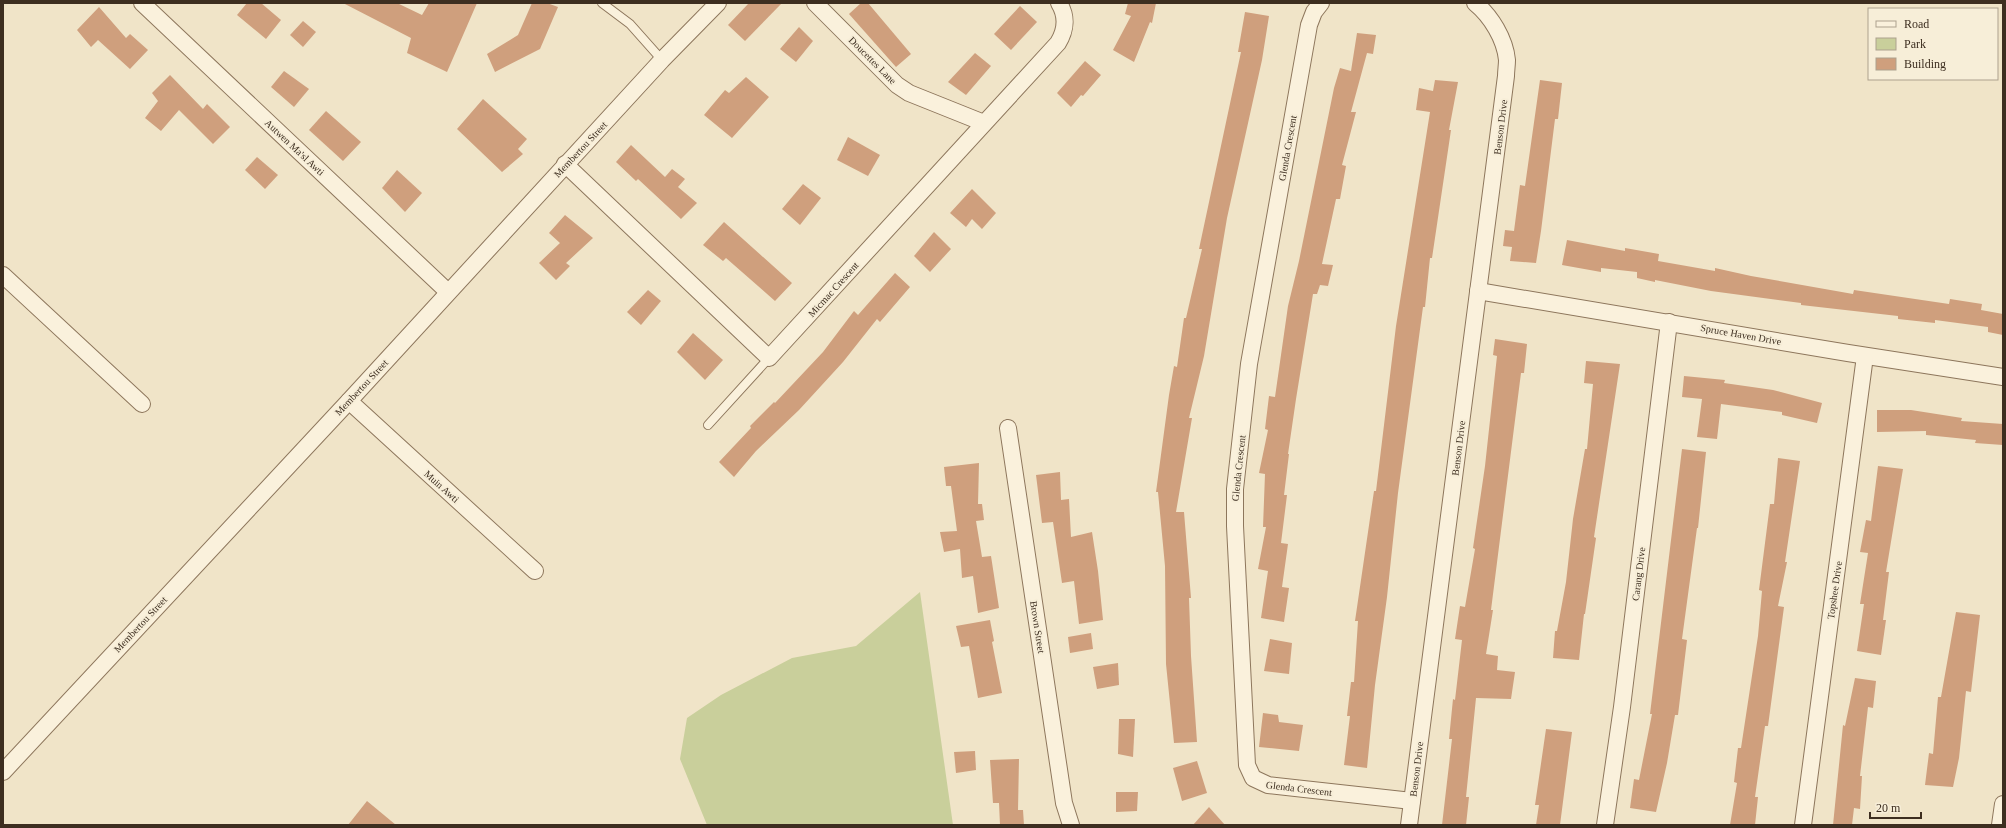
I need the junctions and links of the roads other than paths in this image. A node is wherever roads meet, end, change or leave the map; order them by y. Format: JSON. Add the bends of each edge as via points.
{"nodes":[{"id":1,"x":142,"y":3,"type":"edge"},
{"id":2,"x":602,"y":3,"type":"edge"},
{"id":3,"x":718,"y":3,"type":"edge"},
{"id":4,"x":815,"y":3,"type":"edge"},
{"id":5,"x":1059,"y":3,"type":"edge"},
{"id":6,"x":1321,"y":3,"type":"edge"},
{"id":7,"x":1475,"y":3,"type":"edge"},
{"id":8,"x":662,"y":60,"type":"junction"},
{"id":9,"x":984,"y":123,"type":"junction"},
{"id":10,"x":565,"y":164,"type":"junction"},
{"id":11,"x":3,"y":275,"type":"edge"},
{"id":12,"x":1478,"y":291,"type":"junction"},
{"id":13,"x":448,"y":292,"type":"junction"},
{"id":14,"x":1669,"y":322,"type":"junction"},
{"id":15,"x":1865,"y":356,"type":"junction"},
{"id":16,"x":769,"y":358,"type":"junction"},
{"id":17,"x":2003,"y":377,"type":"edge"},
{"id":18,"x":349,"y":401,"type":"junction"},
{"id":19,"x":142,"y":404,"type":"dead end"},
{"id":20,"x":708,"y":425,"type":"dead end"},
{"id":21,"x":1008,"y":428,"type":"dead end"},
{"id":22,"x":535,"y":571,"type":"dead end"},
{"id":23,"x":3,"y":772,"type":"edge"},
{"id":24,"x":1412,"y":801,"type":"junction"},
{"id":25,"x":2003,"y":804,"type":"edge"},
{"id":26,"x":1071,"y":825,"type":"edge"},
{"id":27,"x":1409,"y":825,"type":"edge"},
{"id":28,"x":1605,"y":825,"type":"edge"},
{"id":29,"x":1802,"y":825,"type":"edge"},
{"id":30,"x":2000,"y":825,"type":"edge"}],
"edges":[{"from":1,"to":13,"type":"street","name":"Autwen Ma'sl Awti"},
{"from":2,"to":8,"type":"lane","via":[[630,24]]},
{"from":3,"to":8,"type":"street","name":"Membertou Street"},
{"from":4,"to":9,"type":"street","name":"Doucettes Lane","via":[[897,85],[909,93]]},
{"from":5,"to":9,"type":"street","name":"Micmac Crescent","via":[[1065,22],[1059,40]]},
{"from":6,"to":24,"type":"street","name":"Glenda Crescent","via":[[1309,25],[1276,204],[1249,364],[1234,489],[1247,765],[1253,778],[1268,785]]},
{"from":7,"to":12,"type":"street","name":"Benson Drive","via":[[1499,34],[1507,61]]},
{"from":8,"to":10,"type":"street","name":"Membertou Street"},
{"from":9,"to":16,"type":"street","name":"Micmac Crescent"},
{"from":10,"to":13,"type":"street","name":"Membertou Street"},
{"from":10,"to":16,"type":"street"},
{"from":11,"to":19,"type":"street"},
{"from":12,"to":14,"type":"street","name":"Spruce Haven Drive"},
{"from":12,"to":24,"type":"street","name":"Benson Drive"},
{"from":13,"to":18,"type":"street","name":"Membertou Street"},
{"from":14,"to":15,"type":"street","name":"Spruce Haven Drive"},
{"from":14,"to":28,"type":"street","name":"Carang Drive"},
{"from":15,"to":17,"type":"street","name":"Spruce Haven Drive"},
{"from":15,"to":29,"type":"street","name":"Topshee Drive"},
{"from":16,"to":20,"type":"lane"},
{"from":18,"to":22,"type":"street","name":"Muin Awti"},
{"from":18,"to":23,"type":"street","name":"Membertou Street"},
{"from":21,"to":26,"type":"street","name":"Brown Street","via":[[1064,803]]},
{"from":24,"to":27,"type":"street","name":"Benson Drive"},
{"from":25,"to":30,"type":"street"}]}
